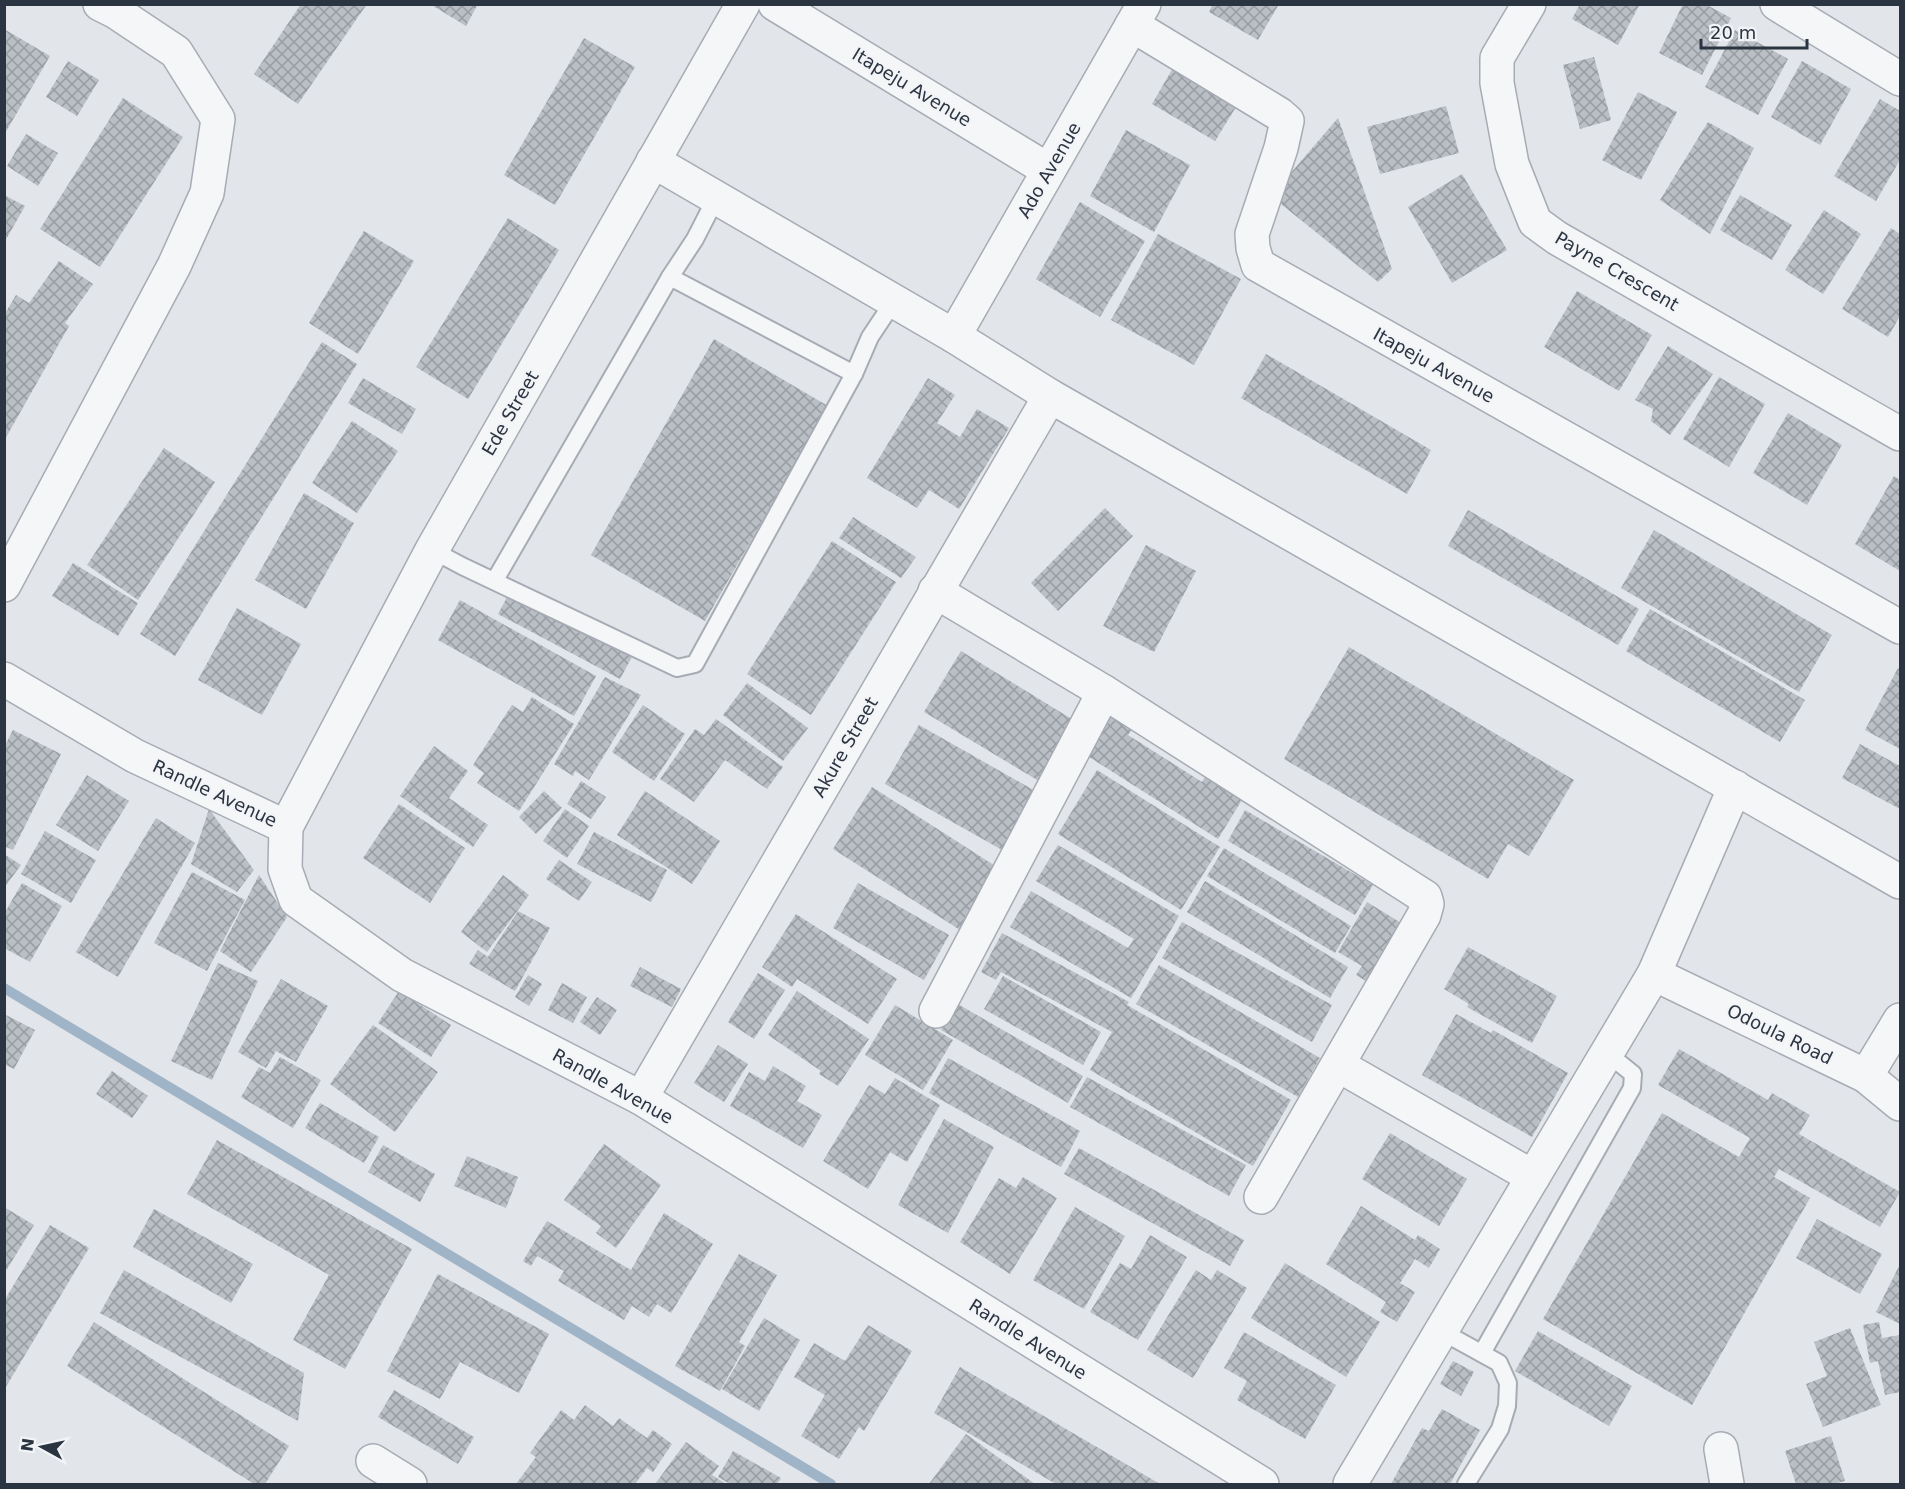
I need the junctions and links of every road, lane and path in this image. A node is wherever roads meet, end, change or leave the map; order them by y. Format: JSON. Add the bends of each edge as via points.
{"nodes":[{"id":1,"x":743,"y":4,"type":"edge"},
{"id":2,"x":775,"y":4,"type":"edge"},
{"id":3,"x":1529,"y":4,"type":"edge"},
{"id":4,"x":1777,"y":4,"type":"edge"},
{"id":5,"x":112,"y":7,"type":"edge"},
{"id":6,"x":1138,"y":15,"type":"edge"},
{"id":7,"x":1900,"y":79,"type":"edge"},
{"id":8,"x":653,"y":161,"type":"junction"},
{"id":9,"x":1048,"y":170,"type":"junction"},
{"id":10,"x":716,"y":198,"type":"junction"},
{"id":11,"x":670,"y":277,"type":"junction"},
{"id":12,"x":894,"y":301,"type":"junction"},
{"id":13,"x":954,"y":336,"type":"junction"},
{"id":14,"x":854,"y":374,"type":"junction"},
{"id":15,"x":1050,"y":396,"type":"junction"},
{"id":16,"x":1900,"y":434,"type":"edge"},
{"id":17,"x":432,"y":550,"type":"junction"},
{"id":18,"x":495,"y":580,"type":"junction"},
{"id":19,"x":4,"y":585,"type":"edge"},
{"id":20,"x":935,"y":591,"type":"junction"},
{"id":21,"x":1900,"y":627,"type":"edge"},
{"id":22,"x":4,"y":679,"type":"edge"},
{"id":23,"x":1104,"y":692,"type":"junction"},
{"id":24,"x":1735,"y":787,"type":"junction"},
{"id":25,"x":286,"y":827,"type":"junction"},
{"id":26,"x":1900,"y":882,"type":"edge"},
{"id":27,"x":1654,"y":974,"type":"junction"},
{"id":28,"x":936,"y":1011,"type":"dead end"},
{"id":29,"x":1900,"y":1020,"type":"edge"},
{"id":30,"x":1607,"y":1053,"type":"junction"},
{"id":31,"x":1338,"y":1065,"type":"junction"},
{"id":32,"x":1866,"y":1076,"type":"junction"},
{"id":33,"x":641,"y":1098,"type":"junction"},
{"id":34,"x":1900,"y":1104,"type":"edge"},
{"id":35,"x":1533,"y":1177,"type":"junction"},
{"id":36,"x":1261,"y":1197,"type":"dead end"},
{"id":37,"x":1441,"y":1331,"type":"junction"},
{"id":38,"x":1482,"y":1353,"type":"junction"},
{"id":39,"x":1721,"y":1449,"type":"dead end"},
{"id":40,"x":373,"y":1461,"type":"dead end"},
{"id":41,"x":410,"y":1485,"type":"edge"},
{"id":42,"x":1262,"y":1485,"type":"edge"},
{"id":43,"x":1350,"y":1485,"type":"edge"},
{"id":44,"x":1466,"y":1485,"type":"edge"},
{"id":45,"x":1727,"y":1485,"type":"edge"}],
"edges":[{"from":1,"to":8,"type":"street","name":"Ede Street"},
{"from":2,"to":9,"type":"street","name":"Itapeju Avenue"},
{"from":3,"to":16,"type":"street","name":"Payne Crescent","via":[[1497,58],[1497,83],[1512,164],[1535,222]]},
{"from":4,"to":7,"type":"street"},
{"from":5,"to":19,"type":"street","via":[[176,52],[218,119],[207,193],[174,266]]},
{"from":6,"to":9,"type":"street","name":"Ado Avenue"},
{"from":6,"to":21,"type":"street","name":"Itapeju Avenue","via":[[1287,121],[1252,234],[1257,265]]},
{"from":8,"to":10,"type":"street"},
{"from":8,"to":17,"type":"street","name":"Ede Street"},
{"from":9,"to":13,"type":"street","name":"Ado Avenue"},
{"from":10,"to":11,"type":"lane"},
{"from":10,"to":12,"type":"street"},
{"from":11,"to":14,"type":"lane"},
{"from":11,"to":18,"type":"lane"},
{"from":12,"to":13,"type":"street"},
{"from":12,"to":14,"type":"lane","via":[[870,338]]},
{"from":13,"to":15,"type":"street"},
{"from":14,"to":18,"type":"lane","via":[[695,664],[678,668]]},
{"from":15,"to":20,"type":"street","name":"Akure Street"},
{"from":15,"to":24,"type":"street"},
{"from":17,"to":18,"type":"lane"},
{"from":17,"to":25,"type":"street","name":"Ede Street"},
{"from":20,"to":23,"type":"street"},
{"from":20,"to":33,"type":"street","name":"Akure Street"},
{"from":22,"to":25,"type":"street","name":"Randle Avenue","via":[[135,756]]},
{"from":23,"to":28,"type":"street"},
{"from":23,"to":31,"type":"street","via":[[1425,897],[1424,915]]},
{"from":24,"to":26,"type":"street"},
{"from":24,"to":27,"type":"street"},
{"from":25,"to":33,"type":"street","name":"Randle Avenue","via":[[285,869],[296,900],[402,975]]},
{"from":27,"to":30,"type":"street"},
{"from":27,"to":32,"type":"street","name":"Odoula Road"},
{"from":29,"to":32,"type":"street"},
{"from":30,"to":35,"type":"street"},
{"from":30,"to":38,"type":"lane","via":[[1633,1074],[1632,1088]]},
{"from":31,"to":35,"type":"street"},
{"from":31,"to":36,"type":"street"},
{"from":32,"to":34,"type":"street","name":"Odoula Road"},
{"from":33,"to":42,"type":"street","name":"Randle Avenue"},
{"from":35,"to":37,"type":"street"},
{"from":37,"to":38,"type":"lane"},
{"from":37,"to":43,"type":"street"},
{"from":38,"to":44,"type":"lane","via":[[1499,1363],[1508,1383],[1507,1406],[1500,1429]]},
{"from":39,"to":45,"type":"street"},
{"from":40,"to":41,"type":"street"}]}
